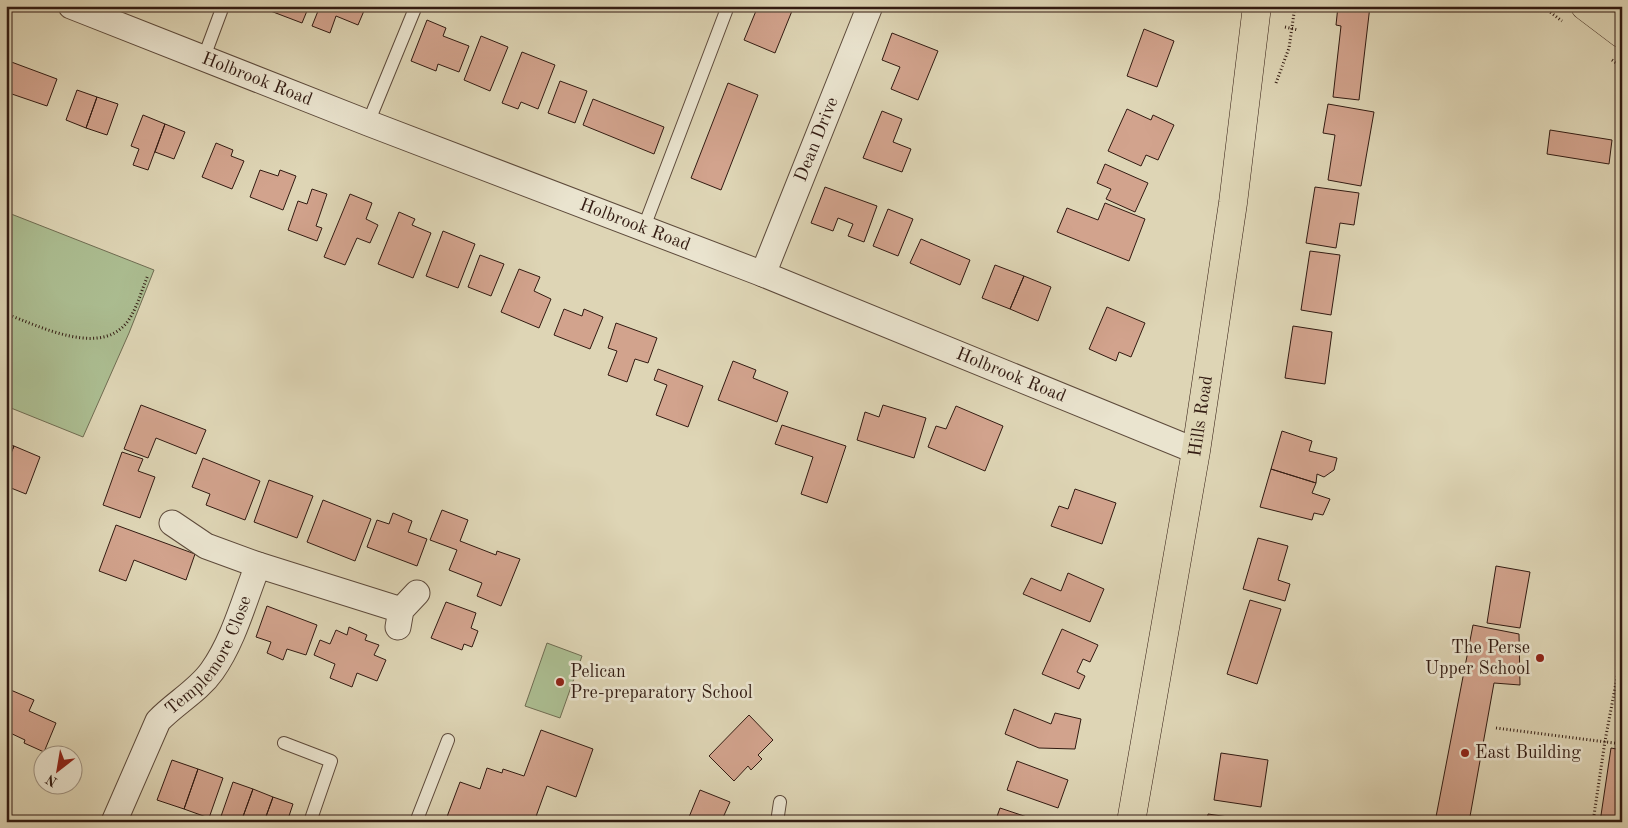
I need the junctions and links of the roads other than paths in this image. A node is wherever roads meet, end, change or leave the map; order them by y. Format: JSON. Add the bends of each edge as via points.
{"nodes":[{"id":1,"x":223,"y":6,"type":"edge"},
{"id":2,"x":416,"y":6,"type":"edge"},
{"id":3,"x":728,"y":6,"type":"edge"},
{"id":4,"x":870,"y":6,"type":"edge"},
{"id":5,"x":1256,"y":6,"type":"edge"},
{"id":6,"x":1585,"y":6,"type":"edge"},
{"id":7,"x":88,"y":9,"type":"edge"},
{"id":8,"x":1622,"y":34,"type":"edge"},
{"id":9,"x":204,"y":57,"type":"junction"},
{"id":10,"x":368,"y":123,"type":"junction"},
{"id":11,"x":644,"y":227,"type":"junction"},
{"id":12,"x":763,"y":274,"type":"junction"},
{"id":13,"x":1196,"y":451,"type":"junction"},
{"id":14,"x":172,"y":523,"type":"dead end"},
{"id":15,"x":258,"y":565,"type":"junction"},
{"id":16,"x":405,"y":610,"type":"dead end"},
{"id":17,"x":448,"y":740,"type":"dead end"},
{"id":18,"x":284,"y":743,"type":"dead end"},
{"id":19,"x":780,"y":802,"type":"dead end"},
{"id":20,"x":114,"y":822,"type":"edge"},
{"id":21,"x":310,"y":822,"type":"edge"},
{"id":22,"x":416,"y":822,"type":"edge"},
{"id":23,"x":777,"y":822,"type":"edge"},
{"id":24,"x":1131,"y":822,"type":"edge"}],
"edges":[{"from":1,"to":9,"type":"lane"},
{"from":2,"to":10,"type":"lane"},
{"from":3,"to":11,"type":"lane"},
{"from":4,"to":12,"type":"street","name":"Dean Drive"},
{"from":5,"to":13,"type":"main road","name":"Hills Road","via":[[1233,203]]},
{"from":6,"to":8,"type":"main road"},
{"from":7,"to":9,"type":"street","name":"Holbrook Road"},
{"from":9,"to":10,"type":"street","name":"Holbrook Road"},
{"from":10,"to":11,"type":"street","name":"Holbrook Road"},
{"from":11,"to":12,"type":"street","name":"Holbrook Road"},
{"from":12,"to":13,"type":"street","name":"Holbrook Road"},
{"from":13,"to":24,"type":"main road","name":"Hills Road"},
{"from":14,"to":15,"type":"street","via":[[206,546]]},
{"from":15,"to":16,"type":"street"},
{"from":15,"to":20,"type":"street","name":"Templemore Close","via":[[227,646],[212,672],[158,721]]},
{"from":17,"to":22,"type":"lane"},
{"from":18,"to":21,"type":"lane","via":[[331,761]]},
{"from":19,"to":23,"type":"lane"}]}
